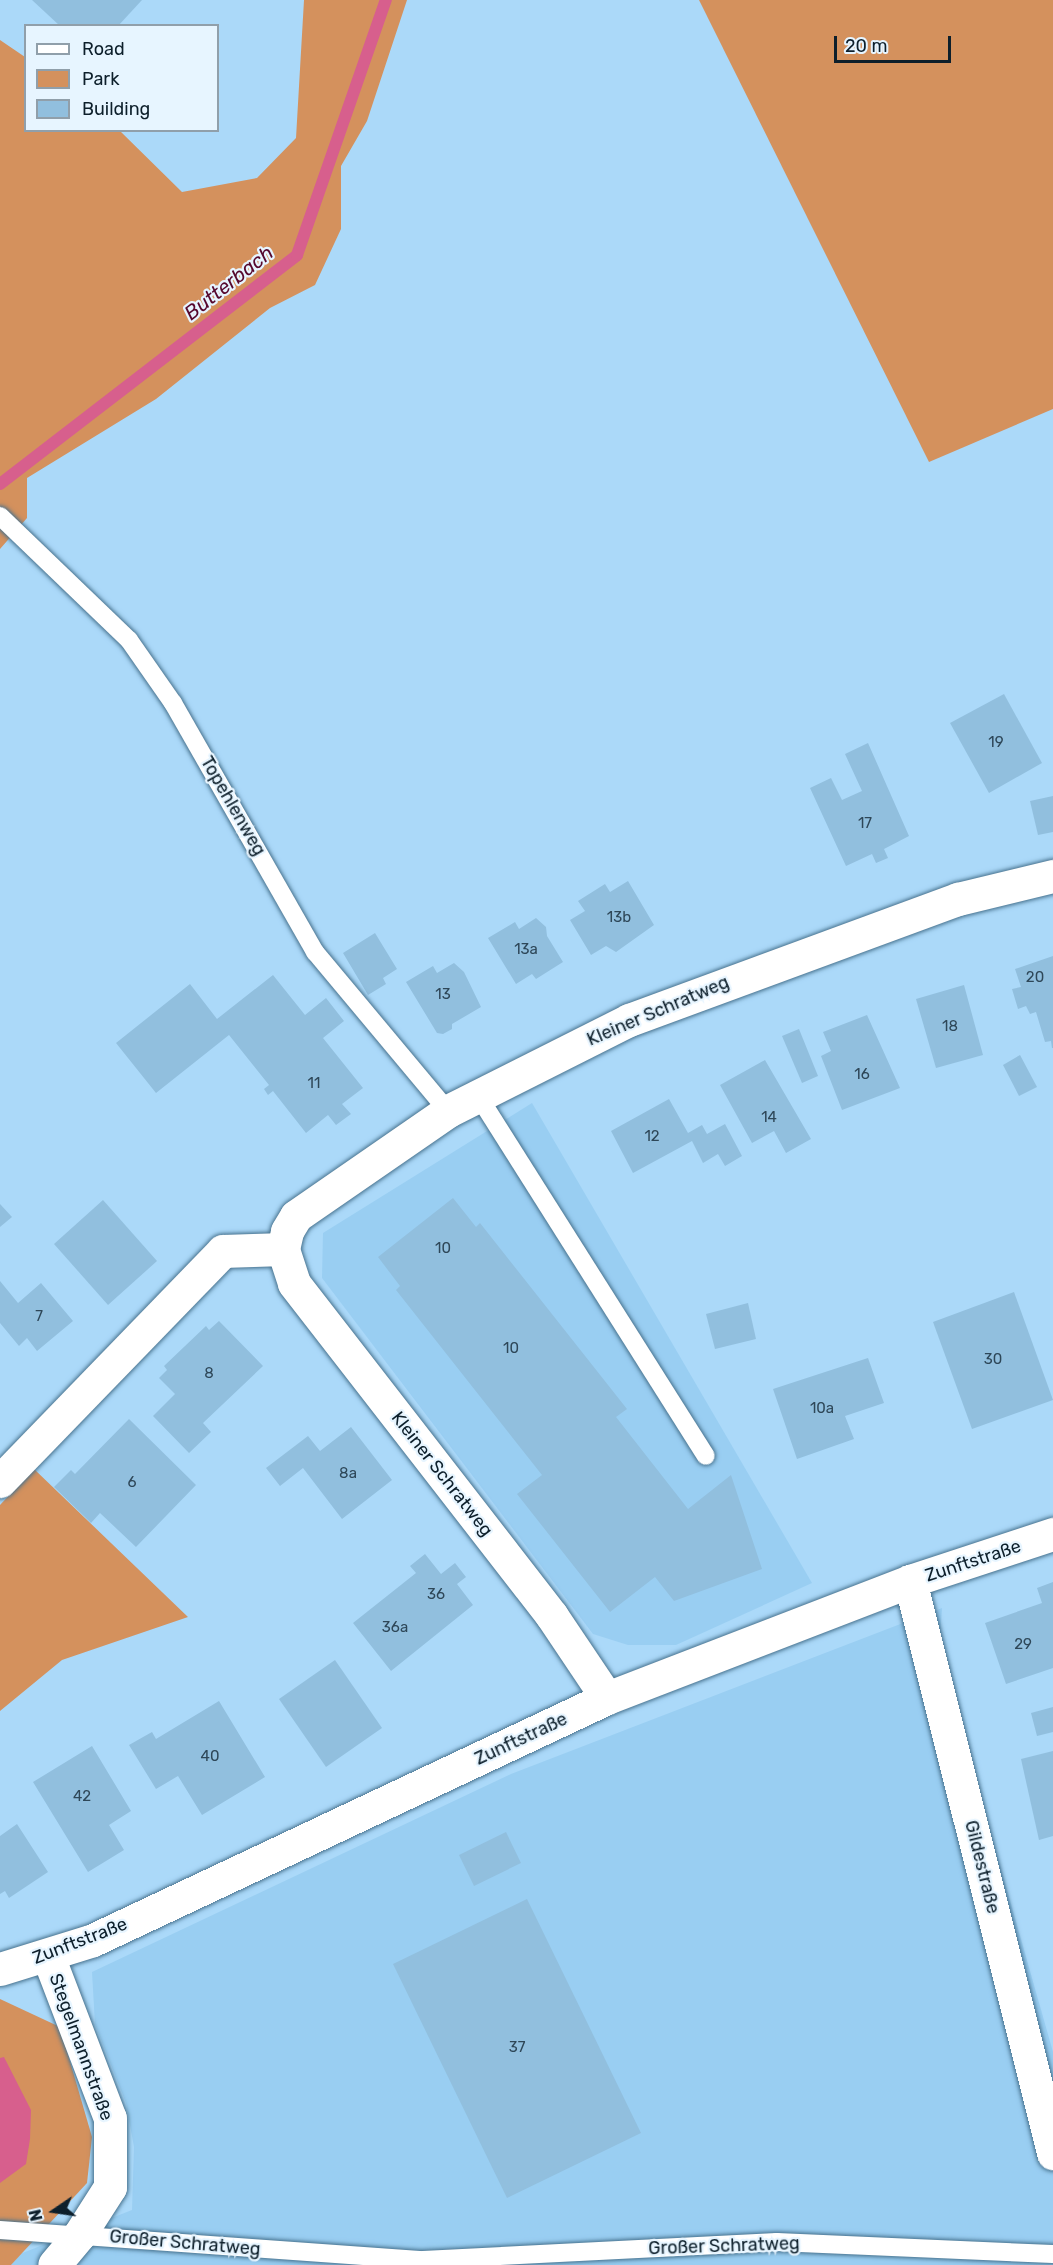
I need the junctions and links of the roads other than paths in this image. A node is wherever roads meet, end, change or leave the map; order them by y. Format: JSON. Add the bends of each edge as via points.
{"nodes":[{"id":1,"x":0,"y":516,"type":"edge"},
{"id":2,"x":1053,"y":876,"type":"edge"},
{"id":3,"x":477,"y":1094,"type":"junction"},
{"id":4,"x":448,"y":1111,"type":"junction"},
{"id":5,"x":283,"y":1249,"type":"junction"},
{"id":6,"x":706,"y":1456,"type":"dead end"},
{"id":7,"x":0,"y":1481,"type":"edge"},
{"id":8,"x":1053,"y":1534,"type":"edge"},
{"id":9,"x":910,"y":1581,"type":"junction"},
{"id":10,"x":607,"y":1698,"type":"junction"},
{"id":11,"x":48,"y":1956,"type":"junction"},
{"id":12,"x":0,"y":1969,"type":"edge"},
{"id":13,"x":1053,"y":2153,"type":"edge"},
{"id":14,"x":0,"y":2230,"type":"edge"},
{"id":15,"x":80,"y":2234,"type":"junction"},
{"id":16,"x":1053,"y":2254,"type":"edge"},
{"id":17,"x":54,"y":2265,"type":"edge"}],
"edges":[{"from":1,"to":4,"type":"lane","name":"Topehlenweg","via":[[129,640],[173,703],[315,951]]},
{"from":2,"to":3,"type":"street","name":"Kleiner Schratweg","via":[[958,899],[640,1015]]},
{"from":3,"to":4,"type":"street","name":"Kleiner Schratweg"},
{"from":3,"to":6,"type":"lane"},
{"from":4,"to":5,"type":"street","name":"Kleiner Schratweg","via":[[296,1216]]},
{"from":5,"to":7,"type":"street","via":[[223,1251]]},
{"from":5,"to":10,"type":"street","name":"Kleiner Schratweg","via":[[294,1283],[552,1616]]},
{"from":8,"to":9,"type":"street","name":"Zunftstraße"},
{"from":9,"to":10,"type":"street","name":"Zunftstraße"},
{"from":9,"to":13,"type":"street","name":"Gildestraße"},
{"from":10,"to":11,"type":"street","name":"Zunftstraße","via":[[104,1935]]},
{"from":11,"to":12,"type":"street","name":"Zunftstraße"},
{"from":11,"to":15,"type":"street","name":"Stegelmannstraße","via":[[110,2118],[110,2187]]},
{"from":14,"to":15,"type":"lane","name":"Großer Schratweg"},
{"from":15,"to":16,"type":"lane","name":"Großer Schratweg","via":[[423,2260],[777,2242]]},
{"from":15,"to":17,"type":"street","name":"Stegelmannstraße"}]}
